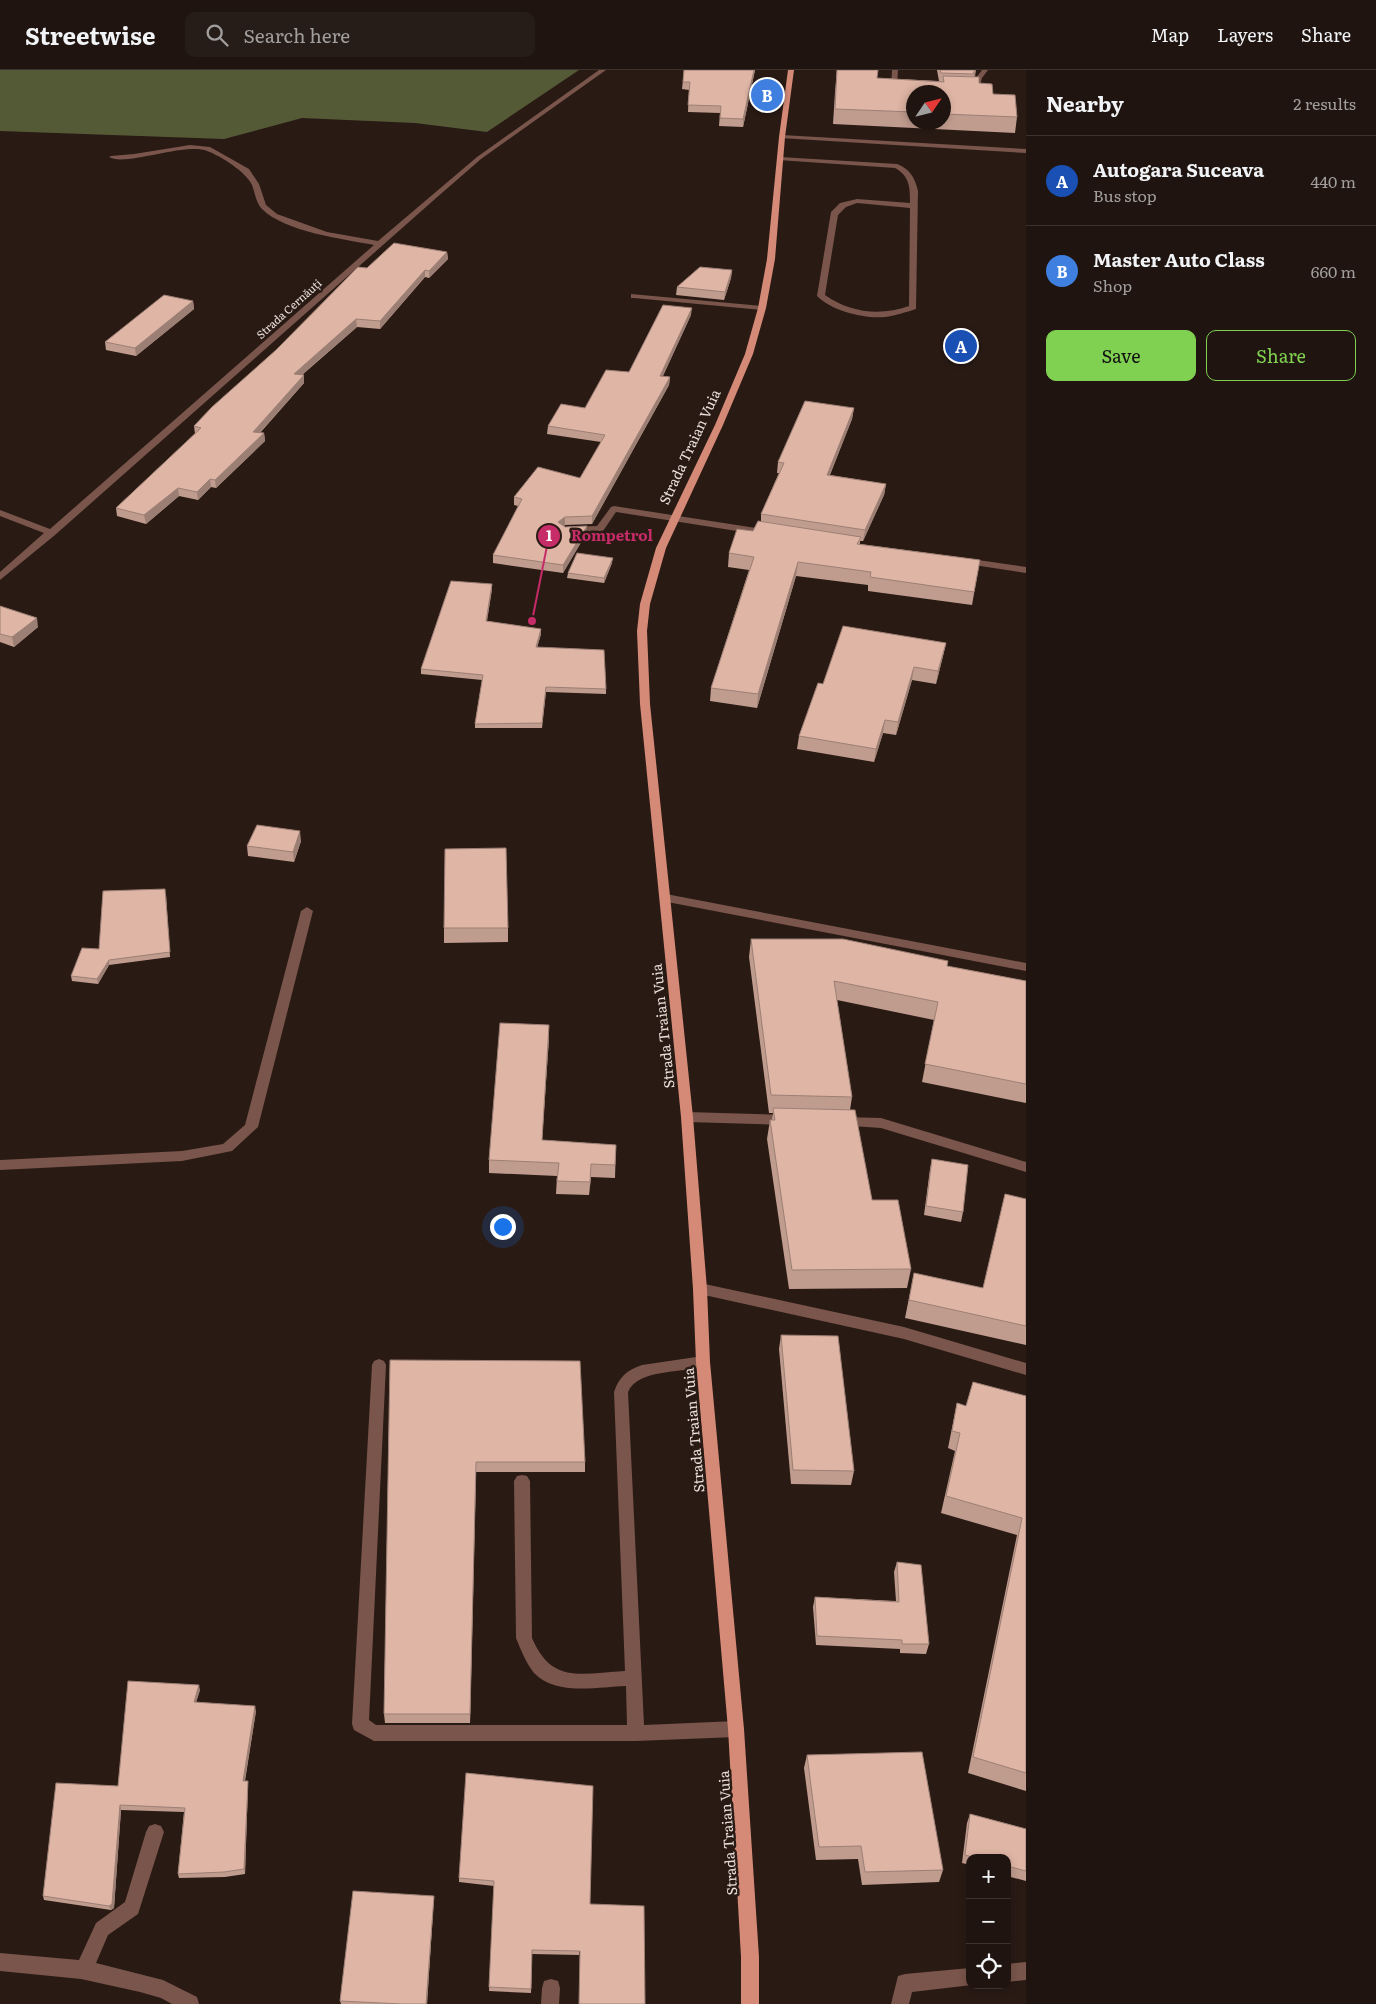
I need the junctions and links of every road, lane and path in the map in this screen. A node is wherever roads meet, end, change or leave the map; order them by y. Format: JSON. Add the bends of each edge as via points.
{"nodes":[{"id":1,"x":603,"y":70,"type":"edge"},
{"id":2,"x":791,"y":70,"type":"edge"},
{"id":3,"x":894,"y":70,"type":"edge"},
{"id":4,"x":985,"y":70,"type":"edge"},
{"id":5,"x":906,"y":87,"type":"edge"},
{"id":6,"x":967,"y":89,"type":"edge"},
{"id":7,"x":782,"y":137,"type":"junction"},
{"id":8,"x":1026,"y":151,"type":"edge"},
{"id":9,"x":113,"y":157,"type":"dead end"},
{"id":10,"x":780,"y":159,"type":"junction"},
{"id":11,"x":914,"y":206,"type":"junction"},
{"id":12,"x":378,"y":243,"type":"junction"},
{"id":13,"x":634,"y":296,"type":"dead end"},
{"id":14,"x":762,"y":308,"type":"junction"},
{"id":15,"x":0,"y":513,"type":"edge"},
{"id":16,"x":673,"y":519,"type":"junction"},
{"id":17,"x":565,"y":530,"type":"edge"},
{"id":18,"x":52,"y":533,"type":"junction"},
{"id":19,"x":778,"y":534,"type":"edge"},
{"id":20,"x":952,"y":559,"type":"edge"},
{"id":21,"x":1026,"y":570,"type":"edge"},
{"id":22,"x":0,"y":577,"type":"edge"},
{"id":23,"x":666,"y":898,"type":"junction"},
{"id":24,"x":307,"y":911,"type":"dead end"},
{"id":25,"x":1026,"y":967,"type":"edge"},
{"id":26,"x":687,"y":1117,"type":"junction"},
{"id":27,"x":803,"y":1120,"type":"edge"},
{"id":28,"x":832,"y":1121,"type":"edge"},
{"id":29,"x":0,"y":1165,"type":"edge"},
{"id":30,"x":1026,"y":1167,"type":"edge"},
{"id":31,"x":700,"y":1289,"type":"junction"},
{"id":32,"x":703,"y":1362,"type":"junction"},
{"id":33,"x":379,"y":1364,"type":"dead end"},
{"id":34,"x":1026,"y":1369,"type":"edge"},
{"id":35,"x":522,"y":1481,"type":"dead end"},
{"id":36,"x":634,"y":1678,"type":"junction"},
{"id":37,"x":736,"y":1729,"type":"junction"},
{"id":38,"x":636,"y":1733,"type":"junction"},
{"id":39,"x":155,"y":1832,"type":"dead end"},
{"id":40,"x":0,"y":1962,"type":"edge"},
{"id":41,"x":84,"y":1971,"type":"junction"},
{"id":42,"x":1026,"y":1971,"type":"edge"},
{"id":43,"x":1011,"y":1973,"type":"edge"},
{"id":44,"x":966,"y":1976,"type":"edge"},
{"id":45,"x":190,"y":2004,"type":"edge"},
{"id":46,"x":750,"y":2004,"type":"edge"},
{"id":47,"x":900,"y":2004,"type":"edge"}],
"edges":[{"from":1,"to":12,"type":"street","name":"Strada Cernăuți","via":[[479,158]]},
{"from":2,"to":7,"type":"main road","name":"Strada Traian Vuia"},
{"from":3,"to":5,"type":"street","via":[[894,87]]},
{"from":4,"to":6,"type":"street","via":[[976,89]]},
{"from":7,"to":8,"type":"street"},
{"from":7,"to":10,"type":"main road","name":"Strada Traian Vuia"},
{"from":9,"to":12,"type":"street","via":[[190,147],[208,148],[246,171],[263,206],[274,216],[325,234]]},
{"from":10,"to":11,"type":"street","via":[[897,166],[912,178]]},
{"from":10,"to":14,"type":"main road","name":"Strada Traian Vuia","via":[[771,259]]},
{"from":11,"to":11,"type":"street","via":[[913,307],[879,315],[840,306],[821,296],[834,214],[838,209],[856,201]]},
{"from":12,"to":18,"type":"street","name":"Strada Cernăuți"},
{"from":13,"to":14,"type":"street"},
{"from":14,"to":16,"type":"main road","name":"Strada Traian Vuia","via":[[745,363]]},
{"from":15,"to":18,"type":"street"},
{"from":16,"to":17,"type":"street","via":[[614,509],[600,529]]},
{"from":16,"to":19,"type":"street"},
{"from":16,"to":23,"type":"main road","name":"Strada Traian Vuia","via":[[652,576],[642,631],[645,704]]},
{"from":18,"to":22,"type":"street","name":"Strada Cernăuți"},
{"from":20,"to":21,"type":"street"},
{"from":23,"to":25,"type":"street"},
{"from":23,"to":26,"type":"main road","name":"Strada Traian Vuia"},
{"from":24,"to":29,"type":"street","via":[[251,1126],[227,1148],[182,1156]]},
{"from":26,"to":27,"type":"street"},
{"from":26,"to":31,"type":"main road","name":"Strada Traian Vuia"},
{"from":28,"to":30,"type":"street","via":[[881,1123]]},
{"from":31,"to":32,"type":"main road","name":"Strada Traian Vuia"},
{"from":31,"to":34,"type":"street","via":[[904,1333]]},
{"from":32,"to":36,"type":"street","via":[[642,1370],[625,1382],[621,1392]]},
{"from":32,"to":37,"type":"main road","name":"Strada Traian Vuia"},
{"from":33,"to":38,"type":"street","via":[[360,1724],[374,1733]]},
{"from":35,"to":36,"type":"street","via":[[524,1638],[530,1654],[546,1673],[561,1680]]},
{"from":36,"to":38,"type":"street"},
{"from":37,"to":38,"type":"street"},
{"from":37,"to":46,"type":"main road","name":"Strada Traian Vuia"},
{"from":39,"to":41,"type":"street","via":[[132,1908],[102,1929]]},
{"from":40,"to":41,"type":"street"},
{"from":41,"to":45,"type":"street","via":[[161,1988]]},
{"from":42,"to":43,"type":"street"},
{"from":44,"to":47,"type":"street","via":[[905,1983]]}]}
